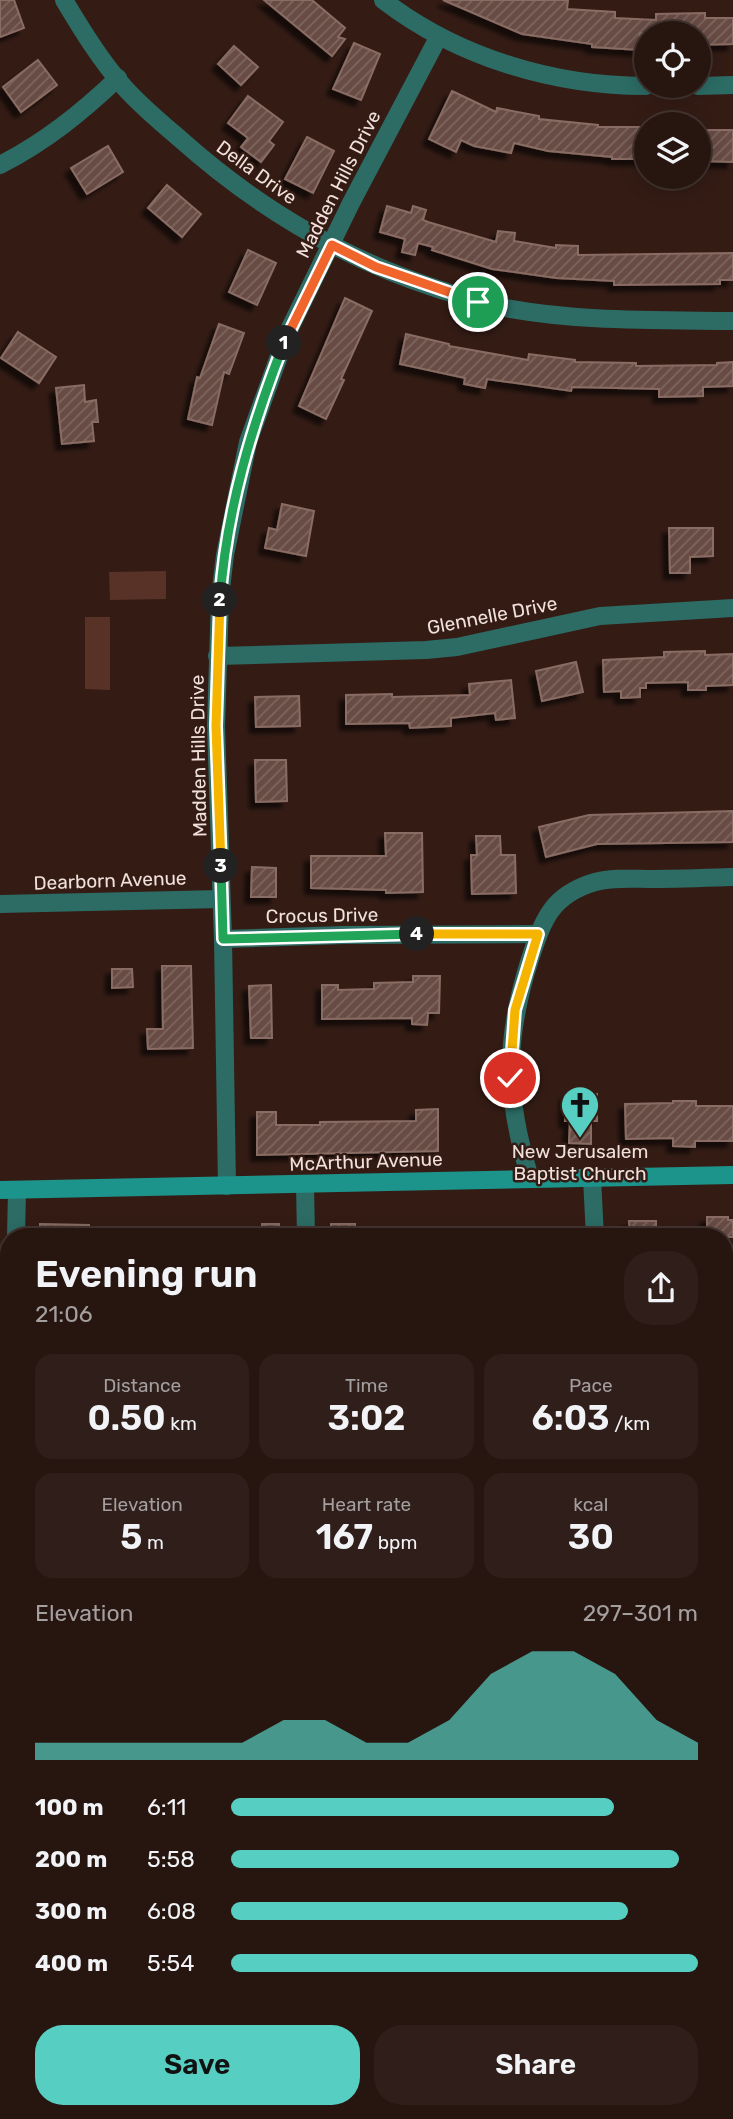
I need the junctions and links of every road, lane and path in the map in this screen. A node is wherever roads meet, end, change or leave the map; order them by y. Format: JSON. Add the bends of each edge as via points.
{"nodes":[{"id":1,"x":64,"y":0,"type":"edge"},
{"id":2,"x":383,"y":0,"type":"edge"},
{"id":3,"x":439,"y":36,"type":"junction"},
{"id":4,"x":118,"y":78,"type":"junction"},
{"id":5,"x":634,"y":85,"type":"edge"},
{"id":6,"x":733,"y":85,"type":"edge"},
{"id":7,"x":711,"y":86,"type":"edge"},
{"id":8,"x":0,"y":165,"type":"edge"},
{"id":9,"x":332,"y":245,"type":"junction"},
{"id":10,"x":733,"y":321,"type":"edge"},
{"id":11,"x":733,"y":608,"type":"edge"},
{"id":12,"x":217,"y":656,"type":"junction"},
{"id":13,"x":733,"y":877,"type":"edge"},
{"id":14,"x":221,"y":898,"type":"junction"},
{"id":15,"x":0,"y":904,"type":"edge"},
{"id":16,"x":538,"y":934,"type":"junction"},
{"id":17,"x":223,"y":939,"type":"junction"},
{"id":18,"x":733,"y":1175,"type":"edge"},
{"id":19,"x":530,"y":1178,"type":"junction"},
{"id":20,"x":592,"y":1178,"type":"junction"},
{"id":21,"x":306,"y":1185,"type":"junction"},
{"id":22,"x":228,"y":1186,"type":"junction"},
{"id":23,"x":8,"y":1190,"type":"edge"},
{"id":24,"x":14,"y":1228,"type":"edge"},
{"id":25,"x":306,"y":1228,"type":"edge"},
{"id":26,"x":595,"y":1228,"type":"edge"}],
"edges":[{"from":1,"to":4,"type":"street","name":"Della Drive"},
{"from":2,"to":3,"type":"street"},
{"from":3,"to":5,"type":"street","via":[[544,74]]},
{"from":3,"to":9,"type":"street","name":"Madden Hills Drive"},
{"from":4,"to":8,"type":"street","via":[[59,131]]},
{"from":4,"to":9,"type":"street","name":"Della Drive","via":[[148,111],[253,199]]},
{"from":6,"to":7,"type":"street"},
{"from":9,"to":10,"type":"street","name":"Della Drive","via":[[400,276],[496,306],[586,318]]},
{"from":9,"to":12,"type":"street","name":"Madden Hills Drive","via":[[287,334],[248,442],[225,555]]},
{"from":11,"to":12,"type":"street","name":"Glennelle Drive","via":[[600,616],[426,650]]},
{"from":12,"to":14,"type":"street","name":"Madden Hills Drive"},
{"from":13,"to":16,"type":"street","via":[[596,882],[554,904]]},
{"from":14,"to":15,"type":"street","name":"Dearborn Avenue"},
{"from":14,"to":17,"type":"street","name":"Madden Hills Drive"},
{"from":16,"to":17,"type":"street","name":"Crocus Drive"},
{"from":16,"to":19,"type":"street","via":[[515,1010],[510,1057],[514,1118]]},
{"from":17,"to":22,"type":"street","name":"Madden Hills Drive"},
{"from":18,"to":20,"type":"street","name":"McArthur Avenue"},
{"from":19,"to":20,"type":"street","name":"McArthur Avenue"},
{"from":19,"to":21,"type":"street","name":"McArthur Avenue"},
{"from":20,"to":26,"type":"street"},
{"from":21,"to":22,"type":"street","name":"McArthur Avenue"},
{"from":21,"to":25,"type":"street"},
{"from":22,"to":23,"type":"street","name":"McArthur Avenue"},
{"from":23,"to":24,"type":"street"}]}
